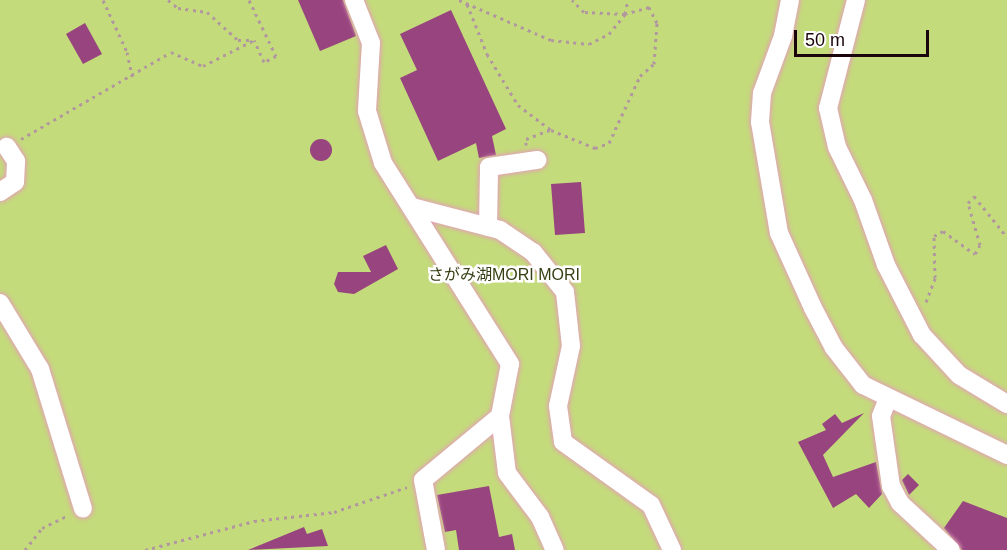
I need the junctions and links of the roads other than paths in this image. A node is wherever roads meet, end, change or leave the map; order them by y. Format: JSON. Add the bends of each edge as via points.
{"nodes":[{"id":1,"x":354,"y":0,"type":"edge"},
{"id":2,"x":789,"y":0,"type":"edge"},
{"id":3,"x":856,"y":0,"type":"edge"},
{"id":4,"x":7,"y":147,"type":"road end"},
{"id":5,"x":537,"y":160,"type":"dead end"},
{"id":6,"x":0,"y":192,"type":"edge"},
{"id":7,"x":412,"y":207,"type":"junction"},
{"id":8,"x":488,"y":226,"type":"junction"},
{"id":9,"x":0,"y":303,"type":"edge"},
{"id":10,"x":888,"y":398,"type":"junction"},
{"id":11,"x":1007,"y":404,"type":"edge"},
{"id":12,"x":500,"y":416,"type":"junction"},
{"id":13,"x":1007,"y":455,"type":"edge"},
{"id":14,"x":83,"y":509,"type":"road end"},
{"id":15,"x":436,"y":550,"type":"edge"},
{"id":16,"x":555,"y":550,"type":"edge"},
{"id":17,"x":672,"y":550,"type":"edge"},
{"id":18,"x":951,"y":550,"type":"edge"}],
"edges":[{"from":1,"to":7,"type":"lane","via":[[371,43],[367,111],[383,163]]},
{"from":2,"to":10,"type":"lane","via":[[783,36],[762,93],[760,122],[779,233],[834,348],[863,385]]},
{"from":3,"to":11,"type":"lane","via":[[828,108],[837,147],[863,200],[886,266],[922,334],[959,375]]},
{"from":4,"to":6,"type":"lane","via":[[16,161],[15,182]]},
{"from":5,"to":8,"type":"lane","via":[[489,167]]},
{"from":7,"to":8,"type":"lane"},
{"from":7,"to":12,"type":"lane","via":[[510,364]]},
{"from":8,"to":17,"type":"lane","via":[[534,252],[565,292],[572,346],[558,406],[563,442],[651,505]]},
{"from":9,"to":14,"type":"lane","via":[[40,369]]},
{"from":10,"to":13,"type":"lane"},
{"from":10,"to":18,"type":"lane","via":[[881,416],[891,486],[900,503]]},
{"from":12,"to":15,"type":"lane","via":[[423,480]]},
{"from":12,"to":16,"type":"lane","via":[[507,473],[540,517]]}]}
